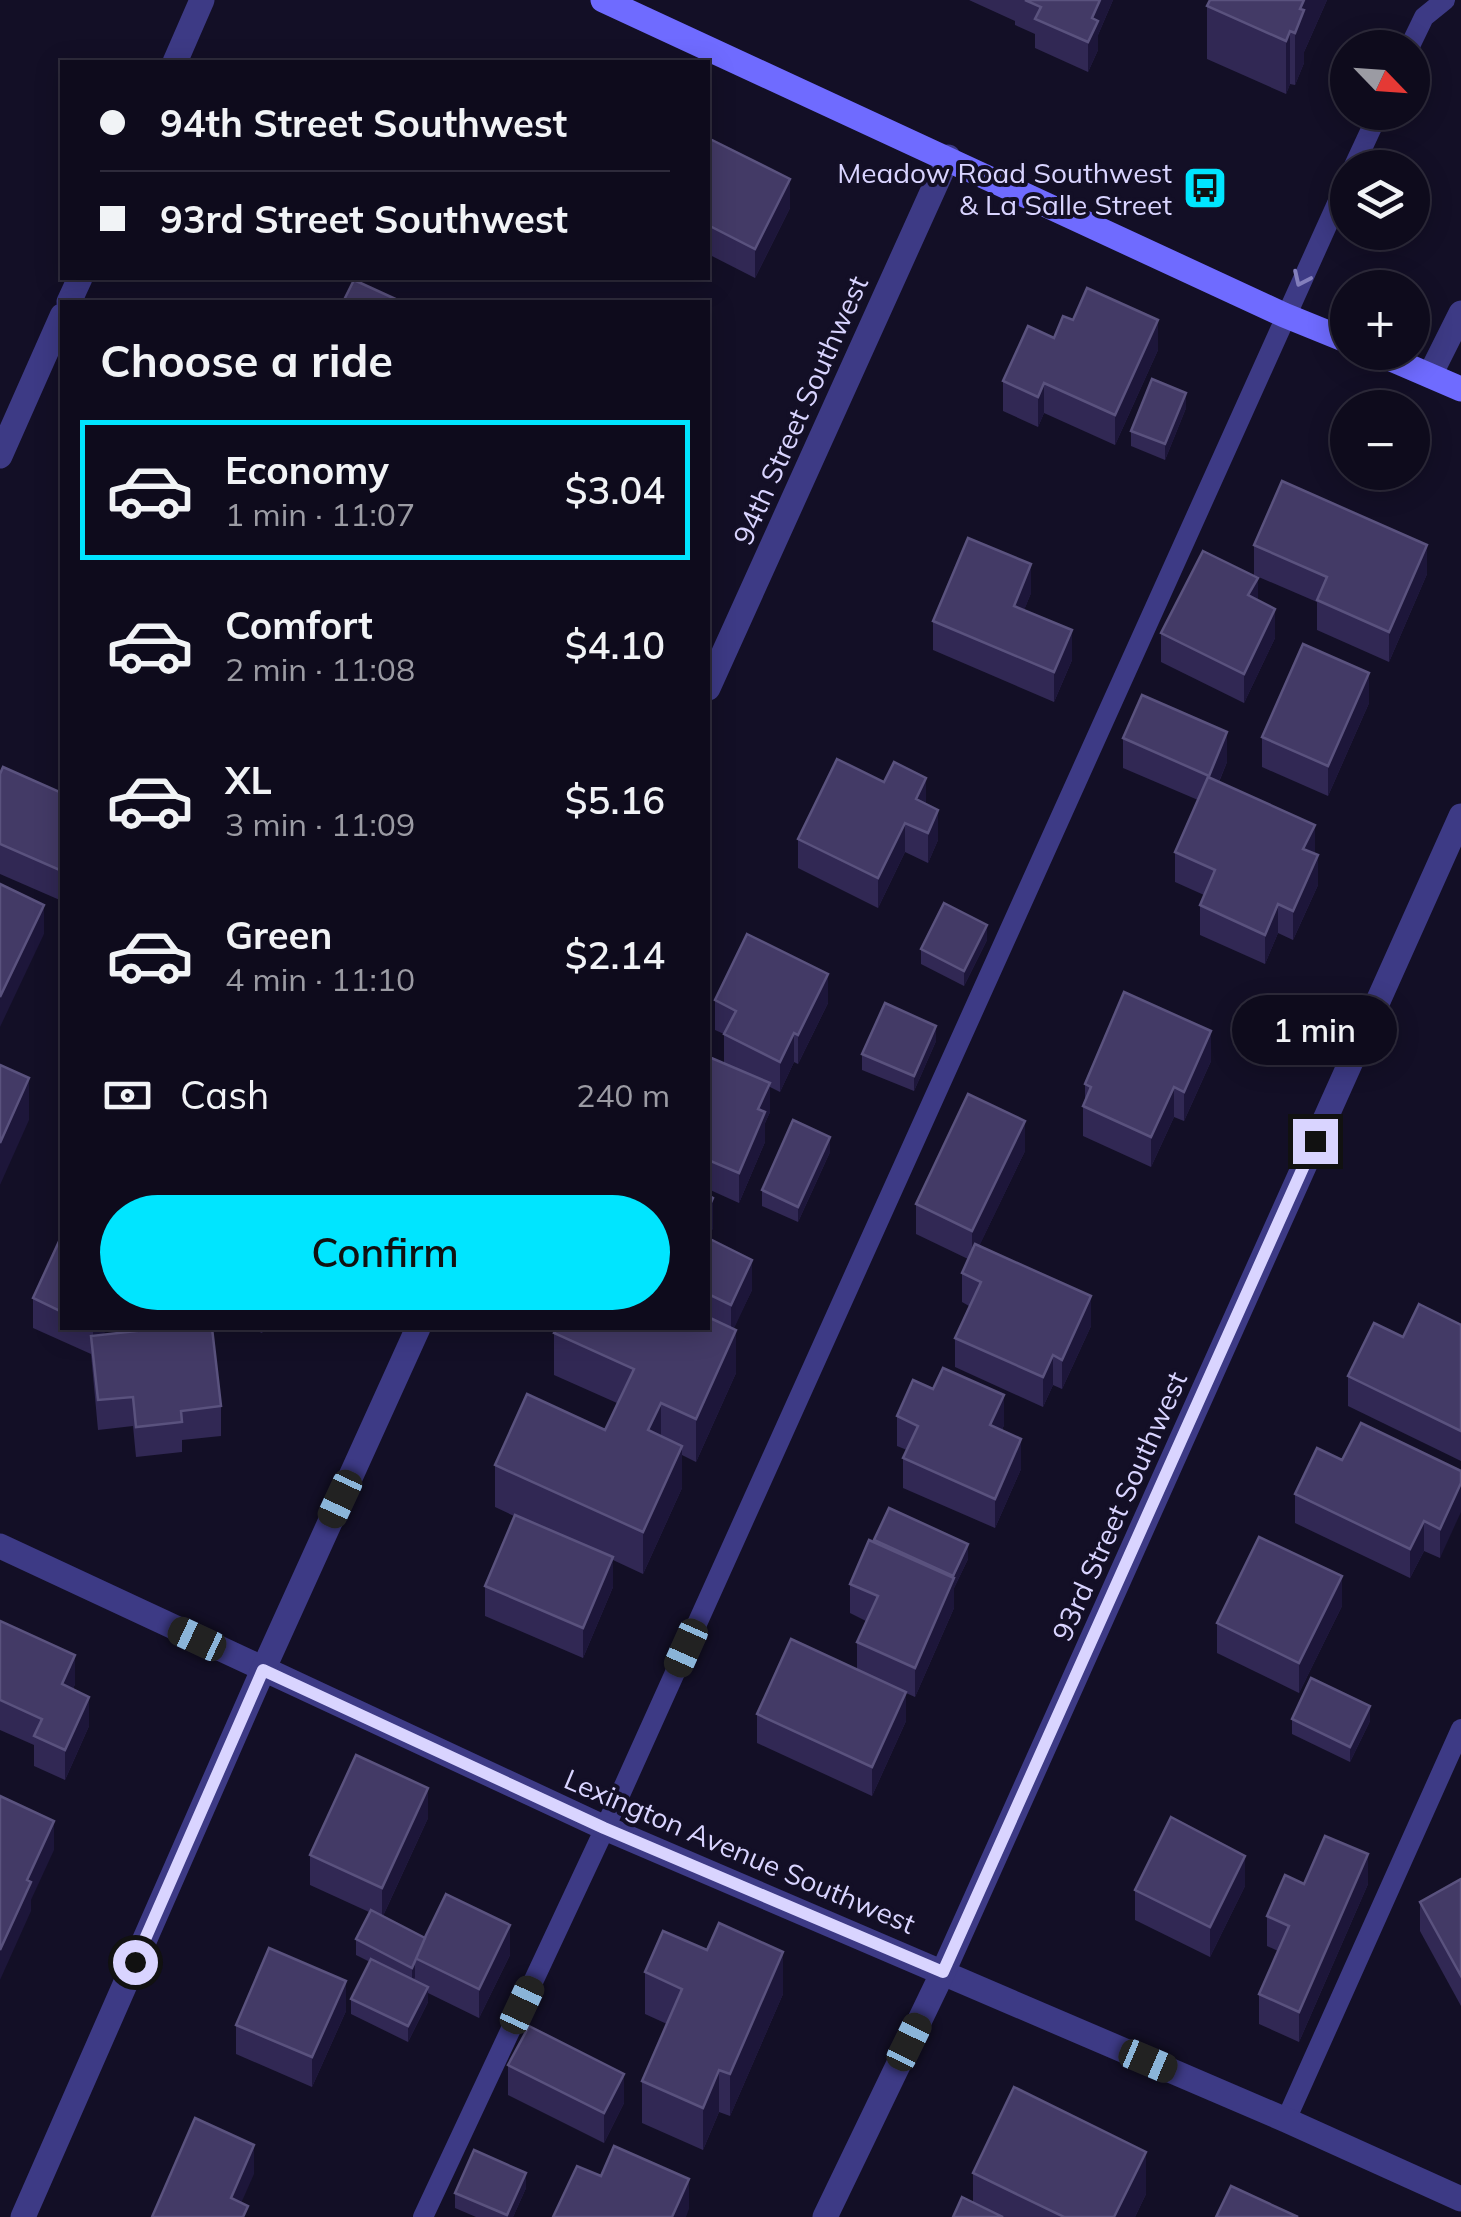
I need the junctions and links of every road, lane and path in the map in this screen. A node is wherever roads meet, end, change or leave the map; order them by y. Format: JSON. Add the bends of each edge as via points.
{"nodes":[{"id":1,"x":202,"y":0,"type":"edge"},
{"id":2,"x":604,"y":0,"type":"edge"},
{"id":3,"x":1445,"y":0,"type":"edge"},
{"id":4,"x":1418,"y":30,"type":"edge"},
{"id":5,"x":176,"y":60,"type":"edge"},
{"id":6,"x":948,"y":157,"type":"junction"},
{"id":7,"x":1330,"y":218,"type":"edge"},
{"id":8,"x":1461,"y":314,"type":"edge"},
{"id":9,"x":1284,"y":315,"type":"junction"},
{"id":10,"x":60,"y":321,"type":"edge"},
{"id":11,"x":1330,"y":334,"type":"edge"},
{"id":12,"x":1416,"y":370,"type":"edge"},
{"id":13,"x":1430,"y":376,"type":"junction"},
{"id":14,"x":1461,"y":390,"type":"edge"},
{"id":15,"x":0,"y":456,"type":"edge"},
{"id":16,"x":710,"y":684,"type":"edge"},
{"id":17,"x":1461,"y":816,"type":"edge"},
{"id":18,"x":417,"y":1330,"type":"edge"},
{"id":19,"x":0,"y":1546,"type":"edge"},
{"id":20,"x":263,"y":1670,"type":"junction"},
{"id":21,"x":1461,"y":1728,"type":"edge"},
{"id":22,"x":604,"y":1828,"type":"junction"},
{"id":23,"x":943,"y":1972,"type":"junction"},
{"id":24,"x":1286,"y":2120,"type":"junction"},
{"id":25,"x":1461,"y":2199,"type":"edge"},
{"id":26,"x":23,"y":2217,"type":"edge"},
{"id":27,"x":423,"y":2217,"type":"edge"},
{"id":28,"x":825,"y":2217,"type":"edge"}],
"edges":[{"from":1,"to":5,"type":"street"},
{"from":2,"to":6,"type":"street"},
{"from":3,"to":4,"type":"lane"},
{"from":6,"to":9,"type":"street"},
{"from":6,"to":16,"type":"street","name":"94th Street Southwest"},
{"from":7,"to":9,"type":"lane","one_way":true},
{"from":8,"to":13,"type":"street"},
{"from":9,"to":11,"type":"street"},
{"from":9,"to":22,"type":"lane"},
{"from":10,"to":15,"type":"street"},
{"from":12,"to":13,"type":"street"},
{"from":13,"to":14,"type":"street"},
{"from":17,"to":23,"type":"street","name":"93rd Street Southwest"},
{"from":18,"to":20,"type":"street"},
{"from":19,"to":20,"type":"street","name":"Lexington Avenue Southwest"},
{"from":20,"to":22,"type":"street","name":"Lexington Avenue Southwest"},
{"from":20,"to":26,"type":"street"},
{"from":21,"to":24,"type":"lane"},
{"from":22,"to":23,"type":"street","name":"Lexington Avenue Southwest"},
{"from":22,"to":27,"type":"lane"},
{"from":23,"to":24,"type":"street","name":"Lexington Avenue Southwest"},
{"from":23,"to":28,"type":"street","name":"93rd Street Southwest"},
{"from":24,"to":25,"type":"street","name":"Lexington Avenue Southwest"}]}
